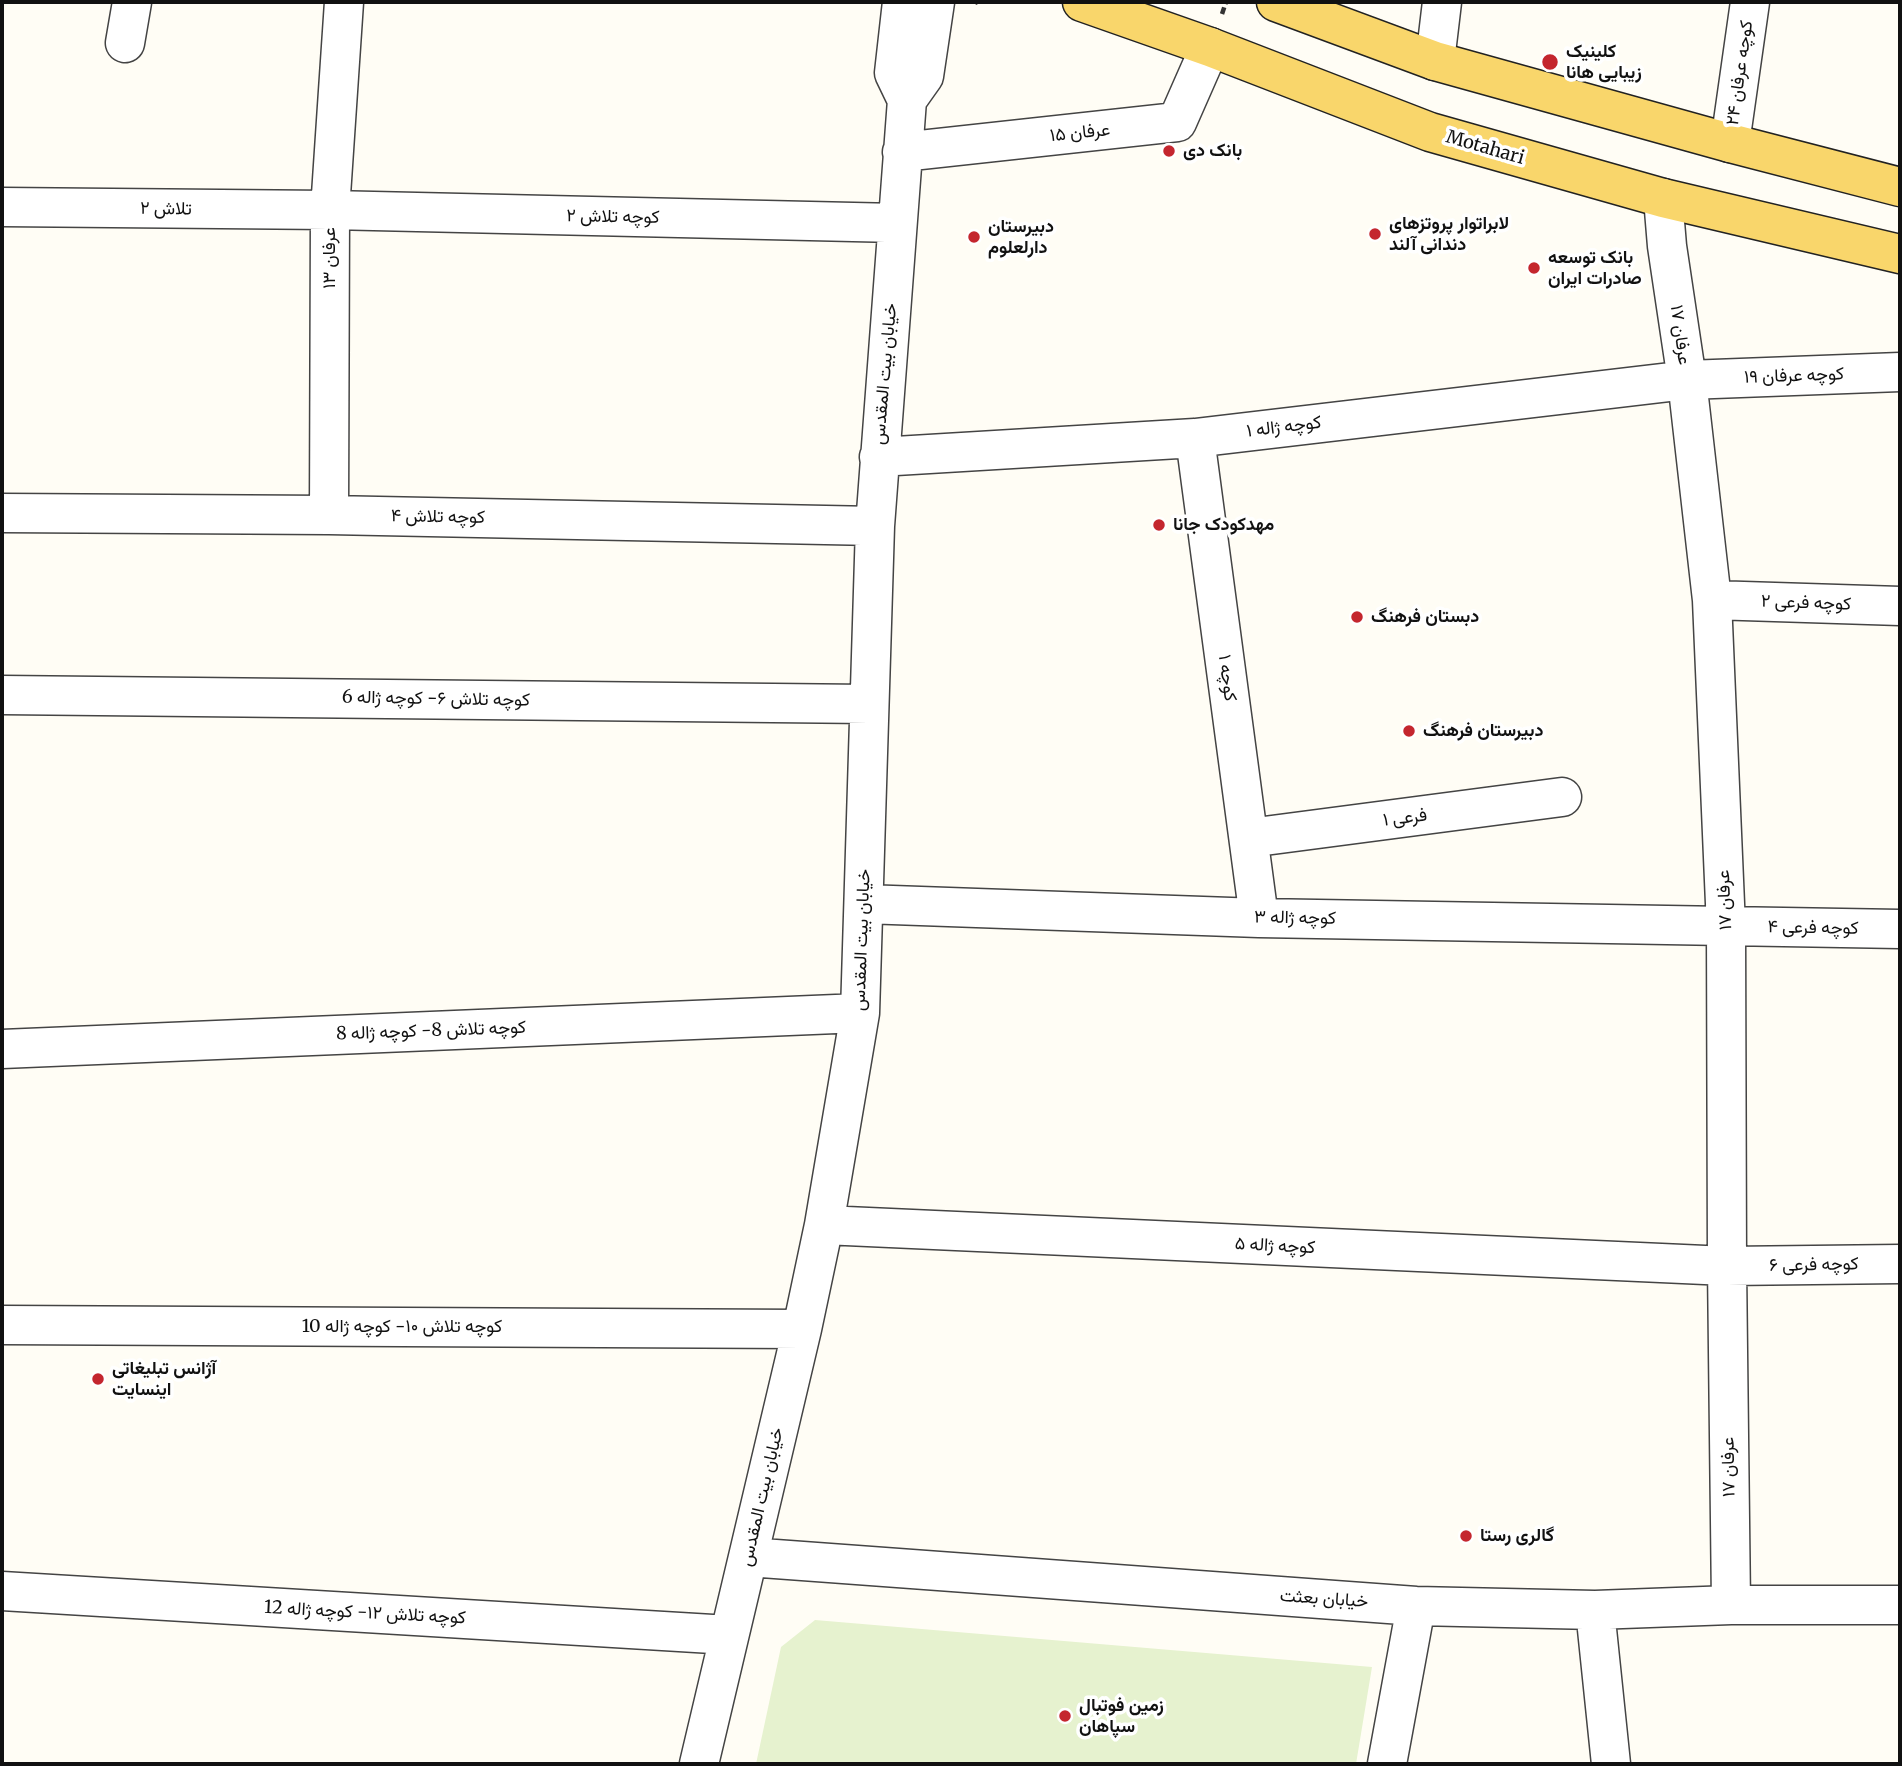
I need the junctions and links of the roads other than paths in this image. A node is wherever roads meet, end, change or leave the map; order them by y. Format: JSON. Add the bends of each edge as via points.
{"nodes":[{"id":1,"x":132,"y":2,"type":"edge"},
{"id":2,"x":344,"y":2,"type":"edge"},
{"id":3,"x":902,"y":2,"type":"edge"},
{"id":4,"x":935,"y":2,"type":"edge"},
{"id":5,"x":1082,"y":2,"type":"edge"},
{"id":6,"x":1276,"y":2,"type":"edge"},
{"id":7,"x":1442,"y":2,"type":"edge"},
{"id":8,"x":1749,"y":2,"type":"edge"},
{"id":9,"x":125,"y":43,"type":"dead end"},
{"id":10,"x":1210,"y":47,"type":"junction"},
{"id":11,"x":1435,"y":61,"type":"junction"},
{"id":12,"x":907,"y":100,"type":"junction"},
{"id":13,"x":1730,"y":143,"type":"junction"},
{"id":14,"x":902,"y":152,"type":"junction"},
{"id":15,"x":1900,"y":187,"type":"edge"},
{"id":16,"x":1663,"y":198,"type":"junction"},
{"id":17,"x":2,"y":207,"type":"edge"},
{"id":18,"x":330,"y":210,"type":"junction"},
{"id":19,"x":897,"y":223,"type":"junction"},
{"id":20,"x":1900,"y":254,"type":"edge"},
{"id":21,"x":1900,"y":372,"type":"edge"},
{"id":22,"x":1687,"y":380,"type":"junction"},
{"id":23,"x":1195,"y":438,"type":"junction"},
{"id":24,"x":879,"y":457,"type":"junction"},
{"id":25,"x":2,"y":513,"type":"edge"},
{"id":26,"x":329,"y":515,"type":"junction"},
{"id":27,"x":875,"y":526,"type":"junction"},
{"id":28,"x":1712,"y":600,"type":"junction"},
{"id":29,"x":1900,"y":606,"type":"edge"},
{"id":30,"x":2,"y":695,"type":"edge"},
{"id":31,"x":869,"y":704,"type":"junction"},
{"id":32,"x":1562,"y":797,"type":"dead end"},
{"id":33,"x":1249,"y":838,"type":"junction"},
{"id":34,"x":864,"y":904,"type":"junction"},
{"id":35,"x":1259,"y":918,"type":"junction"},
{"id":36,"x":1726,"y":927,"type":"junction"},
{"id":37,"x":1900,"y":929,"type":"edge"},
{"id":38,"x":860,"y":1013,"type":"junction"},
{"id":39,"x":2,"y":1049,"type":"edge"},
{"id":40,"x":824,"y":1225,"type":"junction"},
{"id":41,"x":1900,"y":1264,"type":"edge"},
{"id":42,"x":1727,"y":1266,"type":"junction"},
{"id":43,"x":2,"y":1325,"type":"edge"},
{"id":44,"x":802,"y":1329,"type":"junction"},
{"id":45,"x":748,"y":1557,"type":"junction"},
{"id":46,"x":2,"y":1591,"type":"edge"},
{"id":47,"x":1731,"y":1605,"type":"junction"},
{"id":48,"x":1900,"y":1605,"type":"edge"},
{"id":49,"x":1416,"y":1606,"type":"junction"},
{"id":50,"x":1595,"y":1609,"type":"junction"},
{"id":51,"x":729,"y":1635,"type":"junction"},
{"id":52,"x":699,"y":1764,"type":"edge"},
{"id":53,"x":1387,"y":1764,"type":"edge"},
{"id":54,"x":1611,"y":1764,"type":"edge"}],
"edges":[{"from":1,"to":9,"type":"street"},
{"from":2,"to":18,"type":"street","name":"عرفان ۱۳"},
{"from":3,"to":12,"type":"street","name":"خیابان بیت المقدس","via":[[894,73]]},
{"from":4,"to":12,"type":"street","name":"خیابان بیت المقدس","via":[[924,76]]},
{"from":5,"to":10,"type":"main road","name":"Motahari"},
{"from":6,"to":11,"type":"main road"},
{"from":7,"to":11,"type":"street"},
{"from":8,"to":13,"type":"street","name":"کوچه عرفان ۲۴"},
{"from":10,"to":14,"type":"street","name":"عرفان ۱۵","via":[[1177,122]]},
{"from":10,"to":16,"type":"main road","name":"Motahari","via":[[1430,132]]},
{"from":11,"to":13,"type":"main road"},
{"from":12,"to":14,"type":"street","name":"خیابان بیت المقدس"},
{"from":13,"to":15,"type":"main road"},
{"from":14,"to":19,"type":"street","name":"خیابان بیت المقدس"},
{"from":16,"to":20,"type":"main road","name":"Motahari"},
{"from":16,"to":22,"type":"street","name":"عرفان ۱۷"},
{"from":17,"to":18,"type":"street","name":"تلاش ۲"},
{"from":18,"to":19,"type":"street","name":"کوچه تلاش ۲"},
{"from":18,"to":26,"type":"street","name":"عرفان ۱۳"},
{"from":19,"to":24,"type":"street","name":"خیابان بیت المقدس"},
{"from":21,"to":22,"type":"street","name":"کوچه عرفان ۱۹"},
{"from":22,"to":23,"type":"street","name":"کوچه ژاله ۱"},
{"from":22,"to":28,"type":"street","name":"عرفان ۱۷"},
{"from":23,"to":24,"type":"street","name":"کوچه ژاله ۱"},
{"from":23,"to":33,"type":"street","name":"کوچه ۱"},
{"from":24,"to":27,"type":"street","name":"خیابان بیت المقدس"},
{"from":25,"to":26,"type":"street","name":"کوچه تلاش ۴"},
{"from":26,"to":27,"type":"street","name":"کوچه تلاش ۴"},
{"from":27,"to":31,"type":"street","name":"خیابان بیت المقدس"},
{"from":28,"to":29,"type":"street","name":"کوچه فرعی ۲"},
{"from":28,"to":36,"type":"street","name":"عرفان ۱۷"},
{"from":30,"to":31,"type":"street","name":"کوچه تلاش ۶- کوچه ژاله 6"},
{"from":31,"to":34,"type":"street","name":"خیابان بیت المقدس"},
{"from":32,"to":33,"type":"street","name":"فرعی ۱"},
{"from":33,"to":35,"type":"street","name":"کوچه ۱"},
{"from":34,"to":35,"type":"street","name":"کوچه ژاله ۳"},
{"from":34,"to":38,"type":"street","name":"خیابان بیت المقدس"},
{"from":35,"to":36,"type":"street","name":"کوچه ژاله ۳"},
{"from":36,"to":37,"type":"street","name":"کوچه فرعی ۴"},
{"from":36,"to":42,"type":"street","name":"عرفان ۱۷"},
{"from":38,"to":39,"type":"street","name":"کوچه تلاش 8- کوچه ژاله 8"},
{"from":38,"to":40,"type":"street","name":"خیابان بیت المقدس"},
{"from":40,"to":42,"type":"street","name":"کوچه ژاله ۵"},
{"from":40,"to":44,"type":"street","name":"خیابان بیت المقدس"},
{"from":41,"to":42,"type":"street","name":"کوچه فرعی ۶"},
{"from":42,"to":47,"type":"street","name":"عرفان ۱۷"},
{"from":43,"to":44,"type":"street","name":"کوچه تلاش ۱۰- کوچه ژاله 10"},
{"from":44,"to":45,"type":"street","name":"خیابان بیت المقدس"},
{"from":45,"to":49,"type":"street","name":"خیابان بعثت"},
{"from":45,"to":51,"type":"street","name":"خیابان بیت المقدس"},
{"from":46,"to":51,"type":"street","name":"کوچه تلاش ۱۲- کوچه ژاله 12"},
{"from":47,"to":48,"type":"street","name":"خیابان بعثت"},
{"from":47,"to":50,"type":"street","name":"خیابان بعثت"},
{"from":49,"to":50,"type":"street","name":"خیابان بعثت"},
{"from":49,"to":53,"type":"street"},
{"from":50,"to":54,"type":"street"},
{"from":51,"to":52,"type":"street","name":"خیابان بیت المقدس"}]}
